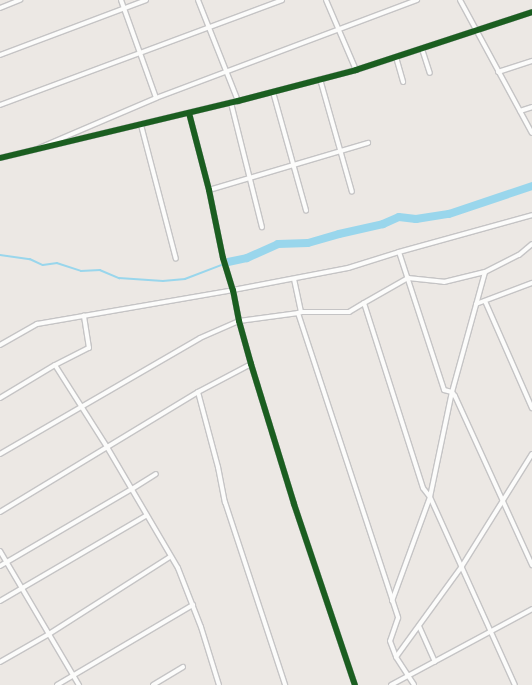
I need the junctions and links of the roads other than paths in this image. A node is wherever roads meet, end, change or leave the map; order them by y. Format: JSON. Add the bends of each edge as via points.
{"nodes":[{"id":1,"x":20,"y":0,"type":"edge"},
{"id":2,"x":121,"y":0,"type":"edge"},
{"id":3,"x":146,"y":0,"type":"edge"},
{"id":4,"x":198,"y":0,"type":"edge"},
{"id":5,"x":282,"y":0,"type":"edge"},
{"id":6,"x":326,"y":0,"type":"edge"},
{"id":7,"x":417,"y":0,"type":"edge"},
{"id":8,"x":460,"y":0,"type":"edge"},
{"id":9,"x":0,"y":8,"type":"edge"},
{"id":10,"x":124,"y":8,"type":"junction"},
{"id":11,"x":532,"y":12,"type":"edge"},
{"id":12,"x":208,"y":28,"type":"junction"},
{"id":13,"x":339,"y":29,"type":"junction"},
{"id":14,"x":477,"y":31,"type":"junction"},
{"id":15,"x":422,"y":49,"type":"junction"},
{"id":16,"x":140,"y":52,"type":"junction"},
{"id":17,"x":0,"y":54,"type":"edge"},
{"id":18,"x":396,"y":57,"type":"junction"},
{"id":19,"x":532,"y":61,"type":"edge"},
{"id":20,"x":356,"y":70,"type":"junction"},
{"id":21,"x":226,"y":71,"type":"junction"},
{"id":22,"x":498,"y":72,"type":"junction"},
{"id":23,"x":430,"y":73,"type":"dead end"},
{"id":24,"x":320,"y":79,"type":"junction"},
{"id":25,"x":403,"y":82,"type":"dead end"},
{"id":26,"x":273,"y":92,"type":"junction"},
{"id":27,"x":156,"y":98,"type":"junction"},
{"id":28,"x":238,"y":101,"type":"junction"},
{"id":29,"x":231,"y":103,"type":"junction"},
{"id":30,"x":0,"y":105,"type":"edge"},
{"id":31,"x":532,"y":107,"type":"edge"},
{"id":32,"x":520,"y":111,"type":"junction"},
{"id":33,"x":189,"y":113,"type":"junction"},
{"id":34,"x":141,"y":125,"type":"junction"},
{"id":35,"x":532,"y":133,"type":"edge"},
{"id":36,"x":368,"y":143,"type":"dead end"},
{"id":37,"x":340,"y":151,"type":"junction"},
{"id":38,"x":29,"y":152,"type":"junction"},
{"id":39,"x":0,"y":158,"type":"edge"},
{"id":40,"x":294,"y":166,"type":"junction"},
{"id":41,"x":250,"y":179,"type":"junction"},
{"id":42,"x":209,"y":190,"type":"junction"},
{"id":43,"x":352,"y":192,"type":"dead end"},
{"id":44,"x":306,"y":210,"type":"dead end"},
{"id":45,"x":532,"y":215,"type":"edge"},
{"id":46,"x":262,"y":227,"type":"dead end"},
{"id":47,"x":532,"y":244,"type":"edge"},
{"id":48,"x":399,"y":252,"type":"junction"},
{"id":49,"x":176,"y":259,"type":"dead end"},
{"id":50,"x":485,"y":272,"type":"junction"},
{"id":51,"x":408,"y":278,"type":"junction"},
{"id":52,"x":294,"y":279,"type":"junction"},
{"id":53,"x":532,"y":282,"type":"edge"},
{"id":54,"x":233,"y":290,"type":"junction"},
{"id":55,"x":485,"y":301,"type":"junction"},
{"id":56,"x":364,"y":303,"type":"junction"},
{"id":57,"x":476,"y":304,"type":"junction"},
{"id":58,"x":299,"y":313,"type":"junction"},
{"id":59,"x":84,"y":315,"type":"junction"},
{"id":60,"x":239,"y":321,"type":"junction"},
{"id":61,"x":0,"y":345,"type":"edge"},
{"id":62,"x":251,"y":364,"type":"junction"},
{"id":63,"x":55,"y":365,"type":"junction"},
{"id":64,"x":198,"y":392,"type":"junction"},
{"id":65,"x":452,"y":392,"type":"junction"},
{"id":66,"x":0,"y":398,"type":"edge"},
{"id":67,"x":82,"y":406,"type":"junction"},
{"id":68,"x":532,"y":408,"type":"edge"},
{"id":69,"x":107,"y":447,"type":"junction"},
{"id":70,"x":0,"y":454,"type":"edge"},
{"id":71,"x":532,"y":454,"type":"edge"},
{"id":72,"x":156,"y":474,"type":"dead end"},
{"id":73,"x":132,"y":489,"type":"junction"},
{"id":74,"x":430,"y":497,"type":"junction"},
{"id":75,"x":503,"y":498,"type":"junction"},
{"id":76,"x":0,"y":512,"type":"edge"},
{"id":77,"x":148,"y":515,"type":"junction"},
{"id":78,"x":0,"y":551,"type":"edge"},
{"id":79,"x":170,"y":557,"type":"junction"},
{"id":80,"x":7,"y":562,"type":"junction"},
{"id":81,"x":532,"y":565,"type":"edge"},
{"id":82,"x":0,"y":566,"type":"edge"},
{"id":83,"x":462,"y":566,"type":"junction"},
{"id":84,"x":22,"y":588,"type":"junction"},
{"id":85,"x":0,"y":601,"type":"edge"},
{"id":86,"x":392,"y":601,"type":"junction"},
{"id":87,"x":193,"y":605,"type":"junction"},
{"id":88,"x":532,"y":610,"type":"edge"},
{"id":89,"x":419,"y":626,"type":"junction"},
{"id":90,"x":491,"y":631,"type":"junction"},
{"id":91,"x":49,"y":634,"type":"junction"},
{"id":92,"x":396,"y":657,"type":"junction"},
{"id":93,"x":0,"y":662,"type":"edge"},
{"id":94,"x":435,"y":662,"type":"junction"},
{"id":95,"x":183,"y":666,"type":"dead end"},
{"id":96,"x":73,"y":675,"type":"junction"},
{"id":97,"x":408,"y":676,"type":"junction"},
{"id":98,"x":57,"y":685,"type":"edge"},
{"id":99,"x":79,"y":685,"type":"edge"},
{"id":100,"x":153,"y":685,"type":"edge"},
{"id":101,"x":219,"y":685,"type":"edge"},
{"id":102,"x":285,"y":685,"type":"edge"},
{"id":103,"x":355,"y":685,"type":"edge"},
{"id":104,"x":391,"y":685,"type":"edge"},
{"id":105,"x":414,"y":685,"type":"edge"},
{"id":106,"x":515,"y":685,"type":"edge"}],
"edges":[{"from":1,"to":9,"type":"street"},
{"from":2,"to":10,"type":"street"},
{"from":3,"to":10,"type":"street"},
{"from":4,"to":12,"type":"street"},
{"from":5,"to":12,"type":"street"},
{"from":6,"to":13,"type":"street"},
{"from":7,"to":13,"type":"street"},
{"from":8,"to":14,"type":"street"},
{"from":10,"to":16,"type":"street"},
{"from":10,"to":17,"type":"street"},
{"from":11,"to":14,"type":"street"},
{"from":12,"to":16,"type":"street"},
{"from":12,"to":21,"type":"street"},
{"from":13,"to":20,"type":"street"},
{"from":13,"to":21,"type":"street"},
{"from":14,"to":15,"type":"street"},
{"from":14,"to":22,"type":"street"},
{"from":15,"to":18,"type":"street"},
{"from":15,"to":23,"type":"street"},
{"from":16,"to":27,"type":"street"},
{"from":16,"to":30,"type":"street"},
{"from":18,"to":20,"type":"street"},
{"from":18,"to":25,"type":"street"},
{"from":19,"to":22,"type":"street"},
{"from":20,"to":24,"type":"street"},
{"from":21,"to":27,"type":"street"},
{"from":21,"to":28,"type":"street"},
{"from":22,"to":32,"type":"street"},
{"from":24,"to":26,"type":"street"},
{"from":24,"to":37,"type":"street"},
{"from":26,"to":28,"type":"street"},
{"from":26,"to":40,"type":"street"},
{"from":27,"to":38,"type":"street"},
{"from":28,"to":29,"type":"street"},
{"from":29,"to":33,"type":"street"},
{"from":29,"to":41,"type":"street"},
{"from":31,"to":32,"type":"street"},
{"from":32,"to":35,"type":"street"},
{"from":33,"to":34,"type":"street"},
{"from":33,"to":42,"type":"street"},
{"from":34,"to":38,"type":"street"},
{"from":34,"to":49,"type":"street"},
{"from":36,"to":37,"type":"street"},
{"from":37,"to":40,"type":"street"},
{"from":37,"to":43,"type":"street"},
{"from":38,"to":39,"type":"street"},
{"from":40,"to":41,"type":"street"},
{"from":40,"to":44,"type":"street"},
{"from":41,"to":42,"type":"street"},
{"from":41,"to":46,"type":"street"},
{"from":42,"to":54,"type":"street","via":[[223,258]]},
{"from":45,"to":48,"type":"street"},
{"from":47,"to":50,"type":"street","via":[[519,255]]},
{"from":48,"to":51,"type":"street"},
{"from":48,"to":52,"type":"street","via":[[348,268]]},
{"from":50,"to":51,"type":"street","via":[[444,282]]},
{"from":50,"to":57,"type":"street"},
{"from":51,"to":56,"type":"street"},
{"from":51,"to":65,"type":"street","via":[[444,390]]},
{"from":52,"to":54,"type":"street"},
{"from":52,"to":58,"type":"street"},
{"from":53,"to":55,"type":"street"},
{"from":54,"to":59,"type":"street"},
{"from":54,"to":60,"type":"street"},
{"from":55,"to":57,"type":"street"},
{"from":55,"to":68,"type":"street"},
{"from":56,"to":58,"type":"street","via":[[349,312]]},
{"from":56,"to":74,"type":"street","via":[[423,488]]},
{"from":57,"to":65,"type":"street"},
{"from":58,"to":60,"type":"street"},
{"from":58,"to":86,"type":"street"},
{"from":59,"to":61,"type":"street","via":[[37,324]]},
{"from":59,"to":63,"type":"street","via":[[89,348]]},
{"from":60,"to":62,"type":"street"},
{"from":60,"to":67,"type":"street","via":[[200,338]]},
{"from":62,"to":64,"type":"street"},
{"from":62,"to":103,"type":"street","via":[[294,504]]},
{"from":63,"to":66,"type":"street"},
{"from":63,"to":67,"type":"street"},
{"from":64,"to":69,"type":"street"},
{"from":64,"to":102,"type":"street","via":[[225,502]]},
{"from":65,"to":74,"type":"street"},
{"from":65,"to":75,"type":"street"},
{"from":67,"to":69,"type":"street"},
{"from":67,"to":70,"type":"street"},
{"from":69,"to":73,"type":"street"},
{"from":69,"to":76,"type":"street"},
{"from":71,"to":75,"type":"street"},
{"from":72,"to":73,"type":"street"},
{"from":73,"to":77,"type":"street"},
{"from":73,"to":80,"type":"street"},
{"from":74,"to":83,"type":"street"},
{"from":74,"to":86,"type":"street"},
{"from":75,"to":81,"type":"street"},
{"from":75,"to":83,"type":"street"},
{"from":77,"to":79,"type":"street"},
{"from":77,"to":84,"type":"street"},
{"from":78,"to":80,"type":"street"},
{"from":79,"to":87,"type":"street","via":[[178,568]]},
{"from":79,"to":91,"type":"street"},
{"from":80,"to":82,"type":"street"},
{"from":80,"to":84,"type":"street"},
{"from":83,"to":89,"type":"street"},
{"from":83,"to":90,"type":"street"},
{"from":84,"to":85,"type":"street"},
{"from":84,"to":91,"type":"street"},
{"from":86,"to":92,"type":"street","via":[[398,618],[390,641]]},
{"from":87,"to":96,"type":"street"},
{"from":87,"to":101,"type":"street"},
{"from":88,"to":90,"type":"street"},
{"from":89,"to":92,"type":"street"},
{"from":89,"to":94,"type":"street"},
{"from":90,"to":94,"type":"street"},
{"from":90,"to":106,"type":"street"},
{"from":91,"to":93,"type":"street"},
{"from":91,"to":96,"type":"street"},
{"from":92,"to":97,"type":"street"},
{"from":94,"to":97,"type":"street"},
{"from":95,"to":100,"type":"street"},
{"from":96,"to":98,"type":"street"},
{"from":96,"to":99,"type":"street"},
{"from":97,"to":104,"type":"street"},
{"from":97,"to":105,"type":"street"}]}
